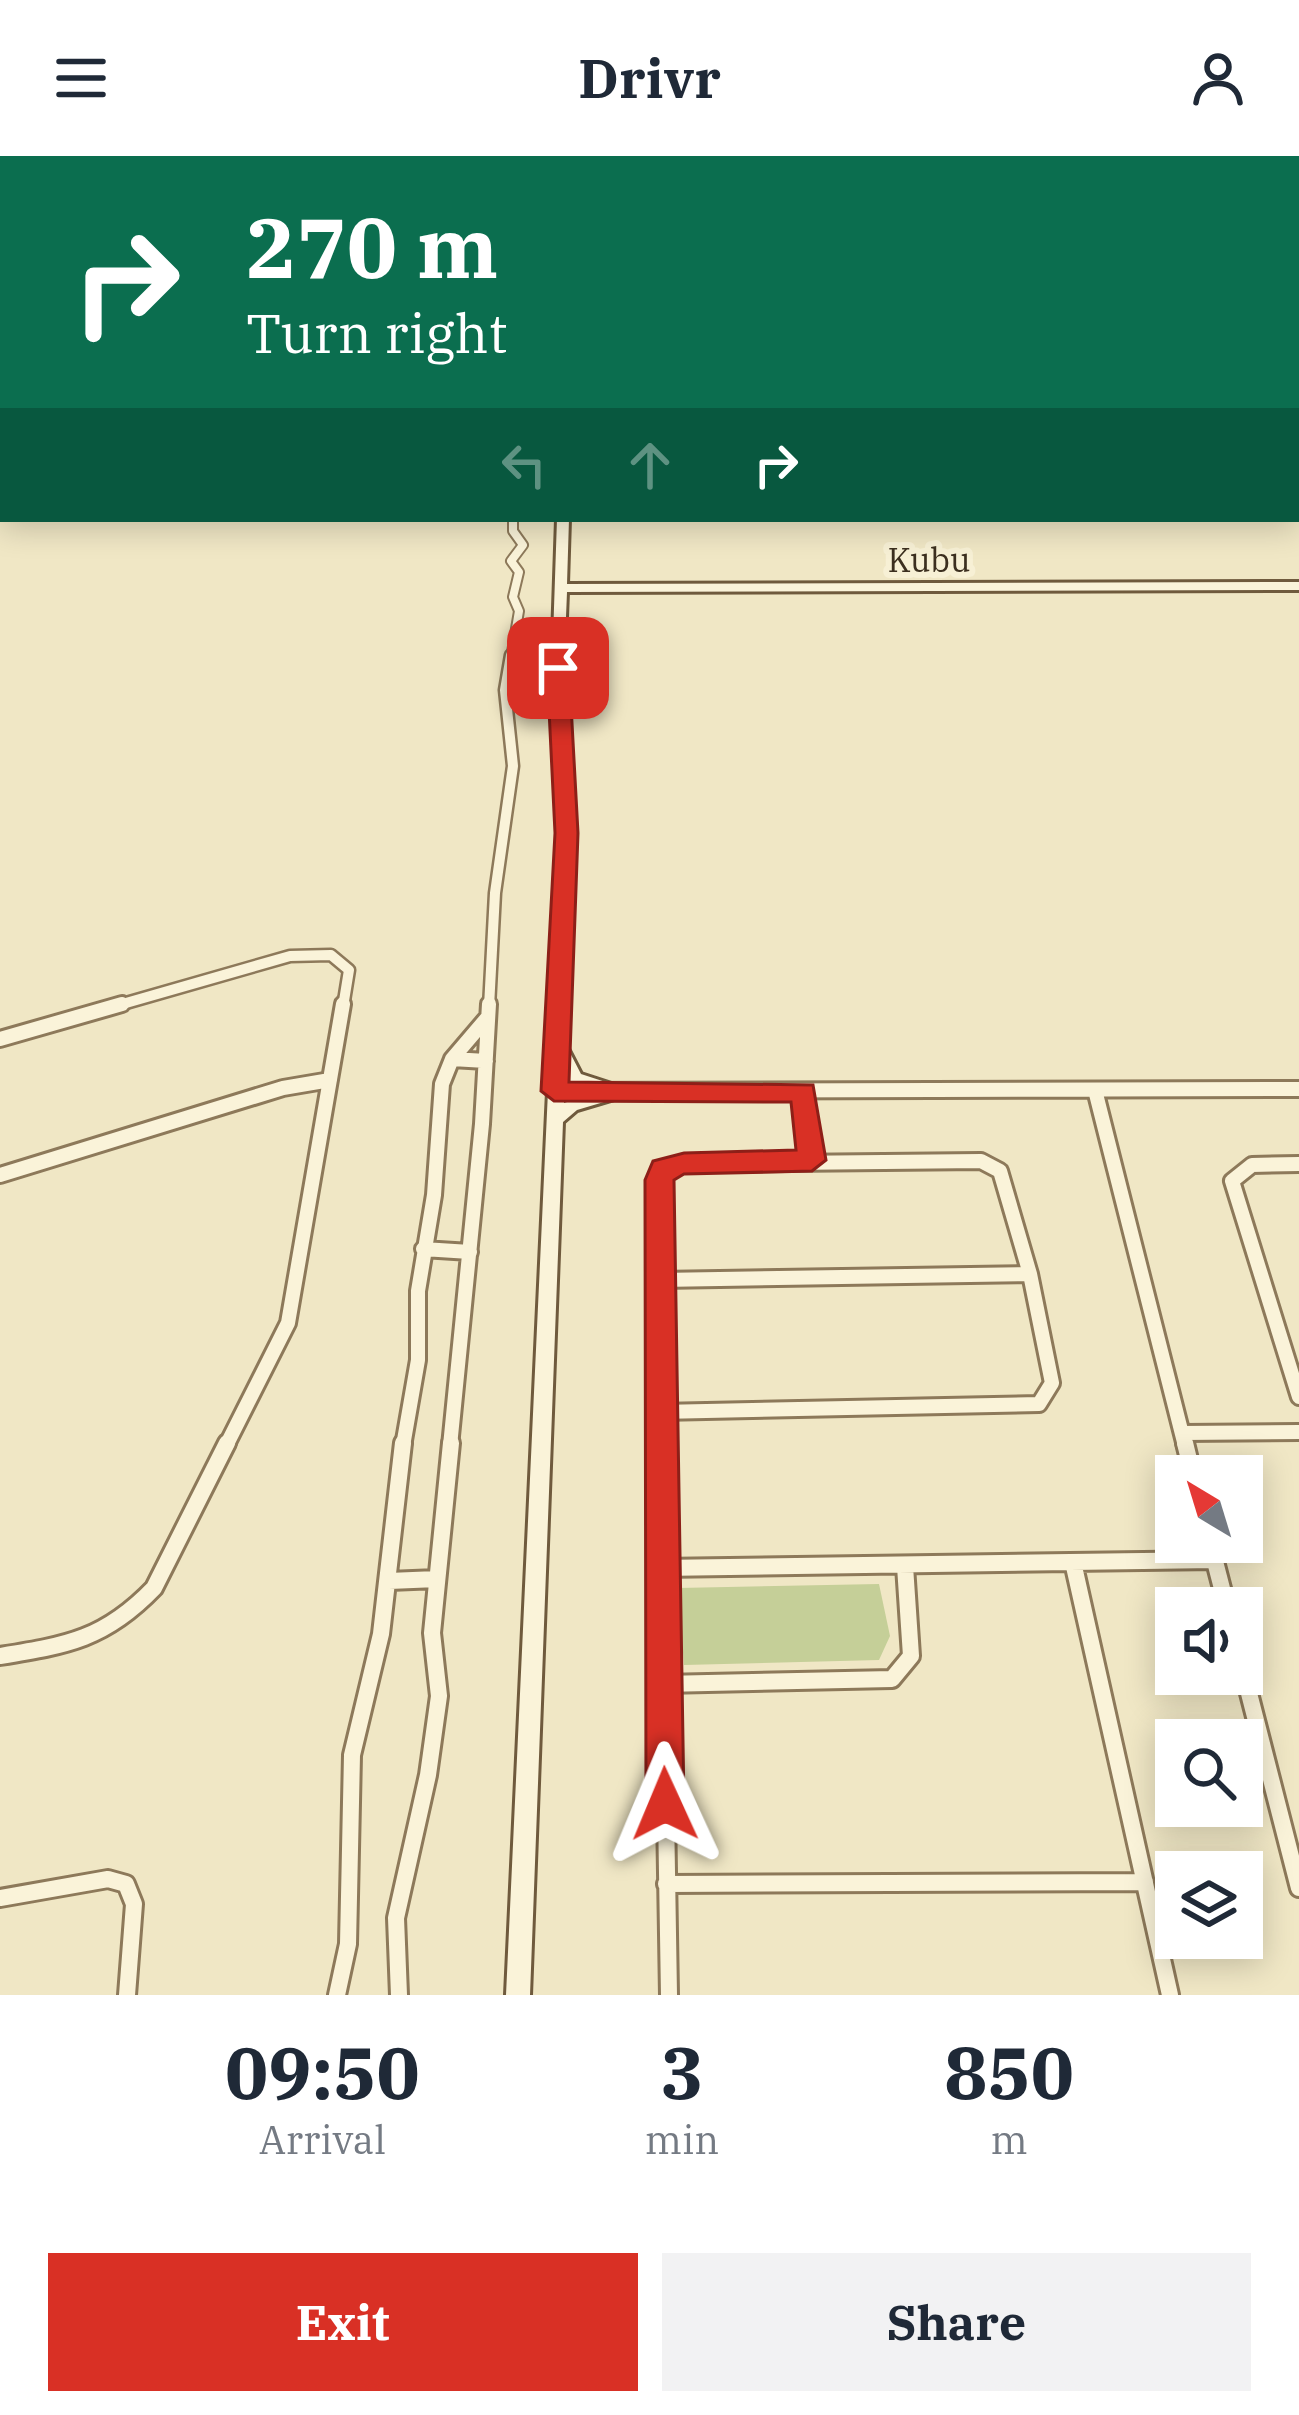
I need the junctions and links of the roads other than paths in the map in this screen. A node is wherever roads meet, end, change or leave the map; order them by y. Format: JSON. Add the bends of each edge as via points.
{"nodes":[{"id":1,"x":1065,"y":156,"type":"edge"},
{"id":2,"x":1201,"y":156,"type":"edge"},
{"id":3,"x":513,"y":522,"type":"edge"},
{"id":4,"x":563,"y":522,"type":"edge"},
{"id":5,"x":1299,"y":586,"type":"edge"},
{"id":6,"x":559,"y":597,"type":"junction"},
{"id":7,"x":488,"y":1017,"type":"junction"},
{"id":8,"x":0,"y":1039,"type":"edge"},
{"id":9,"x":557,"y":1041,"type":"junction"},
{"id":10,"x":452,"y":1059,"type":"junction"},
{"id":11,"x":486,"y":1061,"type":"junction"},
{"id":12,"x":330,"y":1080,"type":"junction"},
{"id":13,"x":1299,"y":1089,"type":"edge"},
{"id":14,"x":1095,"y":1090,"type":"junction"},
{"id":15,"x":554,"y":1091,"type":"junction"},
{"id":16,"x":803,"y":1092,"type":"junction"},
{"id":17,"x":618,"y":1093,"type":"junction"},
{"id":18,"x":553,"y":1122,"type":"junction"},
{"id":19,"x":812,"y":1160,"type":"junction"},
{"id":20,"x":1299,"y":1164,"type":"edge"},
{"id":21,"x":0,"y":1174,"type":"edge"},
{"id":22,"x":422,"y":1249,"type":"junction"},
{"id":23,"x":470,"y":1252,"type":"junction"},
{"id":24,"x":1030,"y":1274,"type":"junction"},
{"id":25,"x":660,"y":1280,"type":"junction"},
{"id":26,"x":1299,"y":1397,"type":"edge"},
{"id":27,"x":661,"y":1412,"type":"junction"},
{"id":28,"x":1299,"y":1432,"type":"edge"},
{"id":29,"x":1183,"y":1433,"type":"junction"},
{"id":30,"x":1188,"y":1455,"type":"edge"},
{"id":31,"x":1155,"y":1561,"type":"edge"},
{"id":32,"x":1073,"y":1562,"type":"junction"},
{"id":33,"x":905,"y":1566,"type":"junction"},
{"id":34,"x":660,"y":1568,"type":"junction"},
{"id":35,"x":437,"y":1579,"type":"junction"},
{"id":36,"x":389,"y":1581,"type":"junction"},
{"id":37,"x":0,"y":1655,"type":"edge"},
{"id":38,"x":663,"y":1684,"type":"junction"},
{"id":39,"x":1249,"y":1695,"type":"edge"},
{"id":40,"x":1145,"y":1882,"type":"junction"},
{"id":41,"x":666,"y":1884,"type":"junction"},
{"id":42,"x":1299,"y":1888,"type":"edge"},
{"id":43,"x":0,"y":1898,"type":"edge"},
{"id":44,"x":127,"y":1995,"type":"edge"},
{"id":45,"x":337,"y":1995,"type":"edge"},
{"id":46,"x":399,"y":1995,"type":"edge"},
{"id":47,"x":518,"y":1995,"type":"edge"},
{"id":48,"x":669,"y":1995,"type":"edge"},
{"id":49,"x":1170,"y":1995,"type":"edge"}],
"edges":[{"from":1,"to":2,"type":"street"},
{"from":3,"to":7,"type":"street","via":[[523,545],[511,560],[519,572],[506,690],[513,766]]},
{"from":4,"to":6,"type":"main road"},
{"from":5,"to":6,"type":"main road","name":"Kubu","via":[[599,587]]},
{"from":6,"to":9,"type":"main road","via":[[566,833]]},
{"from":7,"to":10,"type":"street"},
{"from":7,"to":11,"type":"street"},
{"from":8,"to":12,"type":"street","via":[[317,952],[344,962],[350,980]]},
{"from":9,"to":15,"type":"main road"},
{"from":9,"to":17,"type":"main road","via":[[575,1078]]},
{"from":10,"to":11,"type":"street"},
{"from":10,"to":22,"type":"street"},
{"from":11,"to":23,"type":"street"},
{"from":12,"to":21,"type":"street"},
{"from":12,"to":37,"type":"street","via":[[289,1323],[154,1588],[126,1621],[92,1640]]},
{"from":13,"to":14,"type":"street"},
{"from":14,"to":16,"type":"street"},
{"from":14,"to":29,"type":"street"},
{"from":15,"to":17,"type":"street"},
{"from":15,"to":18,"type":"main road"},
{"from":16,"to":17,"type":"street"},
{"from":16,"to":19,"type":"street"},
{"from":17,"to":18,"type":"main road","via":[[571,1106]]},
{"from":18,"to":47,"type":"main road"},
{"from":19,"to":24,"type":"street","via":[[992,1164]]},
{"from":19,"to":25,"type":"street","via":[[664,1169]]},
{"from":20,"to":26,"type":"street","via":[[1249,1165],[1232,1181]]},
{"from":22,"to":23,"type":"street"},
{"from":22,"to":36,"type":"street","via":[[418,1360]]},
{"from":23,"to":35,"type":"street"},
{"from":24,"to":25,"type":"street"},
{"from":24,"to":27,"type":"street","via":[[1052,1383],[1039,1404]]},
{"from":25,"to":27,"type":"street"},
{"from":27,"to":34,"type":"street"},
{"from":28,"to":29,"type":"street"},
{"from":29,"to":30,"type":"street"},
{"from":31,"to":32,"type":"street"},
{"from":32,"to":33,"type":"street"},
{"from":32,"to":40,"type":"street"},
{"from":33,"to":34,"type":"street"},
{"from":33,"to":38,"type":"street","via":[[910,1656],[892,1679]]},
{"from":34,"to":38,"type":"street"},
{"from":35,"to":36,"type":"street"},
{"from":35,"to":46,"type":"street","via":[[431,1648],[439,1696],[395,1918]]},
{"from":36,"to":45,"type":"street","via":[[352,1755],[348,1944]]},
{"from":38,"to":41,"type":"street"},
{"from":39,"to":42,"type":"street"},
{"from":40,"to":41,"type":"street"},
{"from":40,"to":49,"type":"street"},
{"from":41,"to":48,"type":"street"},
{"from":43,"to":44,"type":"street","via":[[108,1879],[125,1884],[134,1904]]}]}
